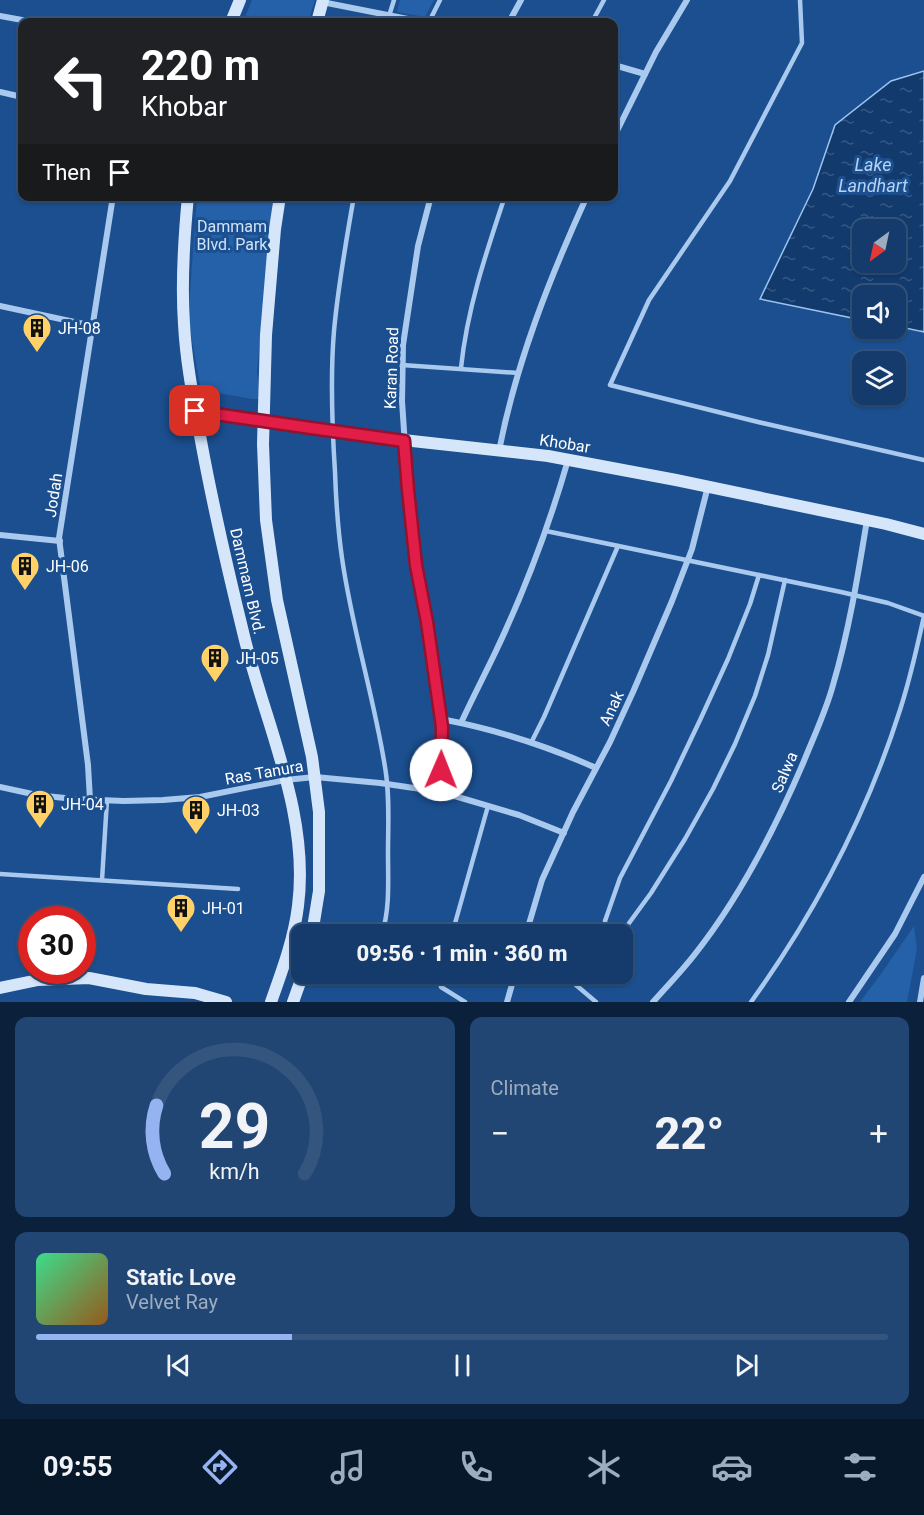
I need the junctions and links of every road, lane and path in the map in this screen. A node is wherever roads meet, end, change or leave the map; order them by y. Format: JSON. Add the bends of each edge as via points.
{"nodes":[{"id":1,"x":240,"y":0,"type":"edge"},
{"id":2,"x":394,"y":0,"type":"edge"},
{"id":3,"x":440,"y":0,"type":"edge"},
{"id":4,"x":521,"y":0,"type":"edge"},
{"id":5,"x":604,"y":0,"type":"edge"},
{"id":6,"x":687,"y":0,"type":"edge"},
{"id":7,"x":800,"y":0,"type":"edge"},
{"id":8,"x":323,"y":1,"type":"edge"},
{"id":9,"x":0,"y":16,"type":"edge"},
{"id":10,"x":390,"y":16,"type":"junction"},
{"id":11,"x":233,"y":18,"type":"edge"},
{"id":12,"x":318,"y":18,"type":"edge"},
{"id":13,"x":401,"y":18,"type":"edge"},
{"id":14,"x":431,"y":18,"type":"edge"},
{"id":15,"x":511,"y":18,"type":"edge"},
{"id":16,"x":594,"y":18,"type":"edge"},
{"id":17,"x":18,"y":19,"type":"edge"},
{"id":18,"x":618,"y":66,"type":"edge"},
{"id":19,"x":645,"y":74,"type":"junction"},
{"id":20,"x":0,"y":92,"type":"edge"},
{"id":21,"x":18,"y":96,"type":"edge"},
{"id":22,"x":618,"y":129,"type":"edge"},
{"id":23,"x":112,"y":201,"type":"edge"},
{"id":24,"x":188,"y":201,"type":"edge"},
{"id":25,"x":279,"y":201,"type":"edge"},
{"id":26,"x":353,"y":201,"type":"edge"},
{"id":27,"x":430,"y":201,"type":"edge"},
{"id":28,"x":503,"y":201,"type":"edge"},
{"id":29,"x":584,"y":201,"type":"edge"},
{"id":30,"x":0,"y":306,"type":"edge"},
{"id":31,"x":93,"y":326,"type":"junction"},
{"id":32,"x":402,"y":365,"type":"junction"},
{"id":33,"x":460,"y":368,"type":"junction"},
{"id":34,"x":519,"y":373,"type":"junction"},
{"id":35,"x":195,"y":411,"type":"junction"},
{"id":36,"x":264,"y":421,"type":"junction"},
{"id":37,"x":332,"y":431,"type":"junction"},
{"id":38,"x":404,"y":441,"type":"junction"},
{"id":39,"x":499,"y":451,"type":"junction"},
{"id":40,"x":568,"y":459,"type":"junction"},
{"id":41,"x":924,"y":460,"type":"edge"},
{"id":42,"x":708,"y":486,"type":"junction"},
{"id":43,"x":867,"y":520,"type":"junction"},
{"id":44,"x":546,"y":531,"type":"junction"},
{"id":45,"x":924,"y":534,"type":"edge"},
{"id":46,"x":0,"y":535,"type":"edge"},
{"id":47,"x":60,"y":541,"type":"junction"},
{"id":48,"x":618,"y":546,"type":"junction"},
{"id":49,"x":688,"y":560,"type":"junction"},
{"id":50,"x":759,"y":575,"type":"junction"},
{"id":51,"x":785,"y":580,"type":"junction"},
{"id":52,"x":854,"y":595,"type":"junction"},
{"id":53,"x":924,"y":616,"type":"edge"},
{"id":54,"x":441,"y":719,"type":"junction"},
{"id":55,"x":461,"y":723,"type":"junction"},
{"id":56,"x":531,"y":743,"type":"junction"},
{"id":57,"x":596,"y":768,"type":"junction"},
{"id":58,"x":315,"y":777,"type":"junction"},
{"id":59,"x":285,"y":780,"type":"junction"},
{"id":60,"x":387,"y":784,"type":"junction"},
{"id":61,"x":0,"y":787,"type":"edge"},
{"id":62,"x":441,"y":792,"type":"junction"},
{"id":63,"x":90,"y":800,"type":"junction"},
{"id":64,"x":107,"y":800,"type":"junction"},
{"id":65,"x":488,"y":806,"type":"junction"},
{"id":66,"x":564,"y":833,"type":"junction"},
{"id":67,"x":0,"y":874,"type":"edge"},
{"id":68,"x":924,"y":877,"type":"edge"},
{"id":69,"x":102,"y":879,"type":"junction"},
{"id":70,"x":238,"y":889,"type":"dead end"},
{"id":71,"x":296,"y":924,"type":"edge"},
{"id":72,"x":314,"y":924,"type":"edge"},
{"id":73,"x":385,"y":924,"type":"edge"},
{"id":74,"x":455,"y":924,"type":"edge"},
{"id":75,"x":529,"y":924,"type":"edge"},
{"id":76,"x":605,"y":924,"type":"edge"},
{"id":77,"x":628,"y":924,"type":"edge"},
{"id":78,"x":291,"y":940,"type":"edge"},
{"id":79,"x":924,"y":978,"type":"edge"},
{"id":80,"x":299,"y":984,"type":"edge"},
{"id":81,"x":440,"y":984,"type":"edge"},
{"id":82,"x":512,"y":984,"type":"edge"},
{"id":83,"x":575,"y":984,"type":"edge"},
{"id":84,"x":0,"y":988,"type":"edge"},
{"id":85,"x":226,"y":1002,"type":"edge"},
{"id":86,"x":271,"y":1002,"type":"edge"},
{"id":87,"x":293,"y":1002,"type":"edge"},
{"id":88,"x":465,"y":1002,"type":"edge"},
{"id":89,"x":507,"y":1002,"type":"edge"},
{"id":90,"x":596,"y":1002,"type":"edge"},
{"id":91,"x":653,"y":1002,"type":"edge"},
{"id":92,"x":751,"y":1002,"type":"edge"},
{"id":93,"x":849,"y":1002,"type":"edge"},
{"id":94,"x":920,"y":1002,"type":"edge"}],
"edges":[{"from":1,"to":11,"type":"main road"},
{"from":2,"to":10,"type":"lane"},
{"from":3,"to":14,"type":"lane"},
{"from":4,"to":15,"type":"street"},
{"from":5,"to":16,"type":"lane"},
{"from":6,"to":19,"type":"street"},
{"from":7,"to":41,"type":"lane","via":[[802,43],[730,181],[649,300],[610,385]]},
{"from":8,"to":10,"type":"street"},
{"from":8,"to":12,"type":"main road"},
{"from":9,"to":17,"type":"street"},
{"from":10,"to":13,"type":"street"},
{"from":18,"to":19,"type":"street"},
{"from":19,"to":22,"type":"street"},
{"from":20,"to":21,"type":"street"},
{"from":23,"to":31,"type":"street","name":"Jodah"},
{"from":24,"to":35,"type":"main road","name":"Dammam Blvd.","via":[[184,323]]},
{"from":25,"to":36,"type":"main road","name":"Dammam Blvd.","via":[[266,335]]},
{"from":26,"to":37,"type":"lane","via":[[334,332]]},
{"from":27,"to":32,"type":"street","name":"Karan Road","via":[[418,246]]},
{"from":28,"to":33,"type":"lane","via":[[472,300]]},
{"from":29,"to":34,"type":"street"},
{"from":30,"to":31,"type":"street"},
{"from":31,"to":47,"type":"street","name":"Jodah"},
{"from":32,"to":33,"type":"lane"},
{"from":32,"to":38,"type":"street","name":"Karan Road"},
{"from":33,"to":34,"type":"lane"},
{"from":34,"to":39,"type":"street"},
{"from":35,"to":36,"type":"main road","name":"Khobar"},
{"from":35,"to":59,"type":"main road","name":"Dammam Blvd.","via":[[244,640]]},
{"from":36,"to":37,"type":"main road","name":"Khobar"},
{"from":36,"to":58,"type":"main road","name":"Dammam Blvd.","via":[[266,520],[277,600]]},
{"from":37,"to":38,"type":"main road","name":"Khobar"},
{"from":37,"to":60,"type":"lane","via":[[342,558]]},
{"from":38,"to":39,"type":"main road","name":"Khobar"},
{"from":38,"to":54,"type":"street","name":"Karan Road","via":[[416,565]]},
{"from":39,"to":40,"type":"main road","name":"Khobar"},
{"from":40,"to":42,"type":"main road","name":"Khobar"},
{"from":40,"to":44,"type":"street"},
{"from":42,"to":43,"type":"main road","name":"Khobar"},
{"from":42,"to":49,"type":"street","name":"Anak"},
{"from":43,"to":45,"type":"main road","name":"Khobar"},
{"from":43,"to":52,"type":"street","name":"Salwa"},
{"from":44,"to":48,"type":"lane"},
{"from":44,"to":55,"type":"street","via":[[507,627]]},
{"from":46,"to":47,"type":"street"},
{"from":47,"to":63,"type":"street","name":"Jodah"},
{"from":48,"to":49,"type":"lane"},
{"from":48,"to":56,"type":"lane"},
{"from":49,"to":50,"type":"lane"},
{"from":49,"to":57,"type":"street","name":"Anak","via":[[638,682]]},
{"from":50,"to":51,"type":"lane"},
{"from":50,"to":76,"type":"lane","via":[[728,659],[620,878]]},
{"from":51,"to":52,"type":"lane"},
{"from":51,"to":77,"type":"lane","via":[[768,655],[735,744],[680,848]]},
{"from":52,"to":53,"type":"lane"},
{"from":52,"to":91,"type":"street","name":"Salwa","via":[[833,686],[784,807],[715,927]]},
{"from":53,"to":92,"type":"lane","via":[[900,709],[849,838],[805,921]]},
{"from":54,"to":55,"type":"street"},
{"from":54,"to":62,"type":"street","name":"Karan Road"},
{"from":55,"to":56,"type":"street"},
{"from":56,"to":57,"type":"street"},
{"from":57,"to":66,"type":"street","name":"Anak"},
{"from":58,"to":59,"type":"street","name":"Ras Tanura"},
{"from":58,"to":60,"type":"street","name":"Ras Tanura"},
{"from":58,"to":72,"type":"main road","name":"Dammam Blvd.","via":[[319,891]]},
{"from":59,"to":64,"type":"street","name":"Ras Tanura","via":[[200,797]]},
{"from":59,"to":71,"type":"main road","name":"Dammam Blvd.","via":[[300,863]]},
{"from":60,"to":62,"type":"street","name":"Ras Tanura"},
{"from":60,"to":73,"type":"lane"},
{"from":61,"to":63,"type":"street","name":"Ras Tanura"},
{"from":62,"to":65,"type":"street","name":"Ras Tanura"},
{"from":63,"to":64,"type":"street","name":"Ras Tanura"},
{"from":64,"to":69,"type":"lane"},
{"from":65,"to":66,"type":"street","name":"Ras Tanura"},
{"from":65,"to":74,"type":"lane"},
{"from":66,"to":75,"type":"street","name":"Anak","via":[[542,880]]},
{"from":67,"to":69,"type":"lane"},
{"from":68,"to":93,"type":"street","via":[[895,934]]},
{"from":69,"to":70,"type":"lane"},
{"from":78,"to":86,"type":"main road","name":"Dammam Blvd."},
{"from":79,"to":94,"type":"street"},
{"from":80,"to":87,"type":"main road"},
{"from":81,"to":88,"type":"lane"},
{"from":82,"to":89,"type":"street"},
{"from":83,"to":90,"type":"lane"},
{"from":84,"to":85,"type":"main road","via":[[89,978],[195,993]]}]}
